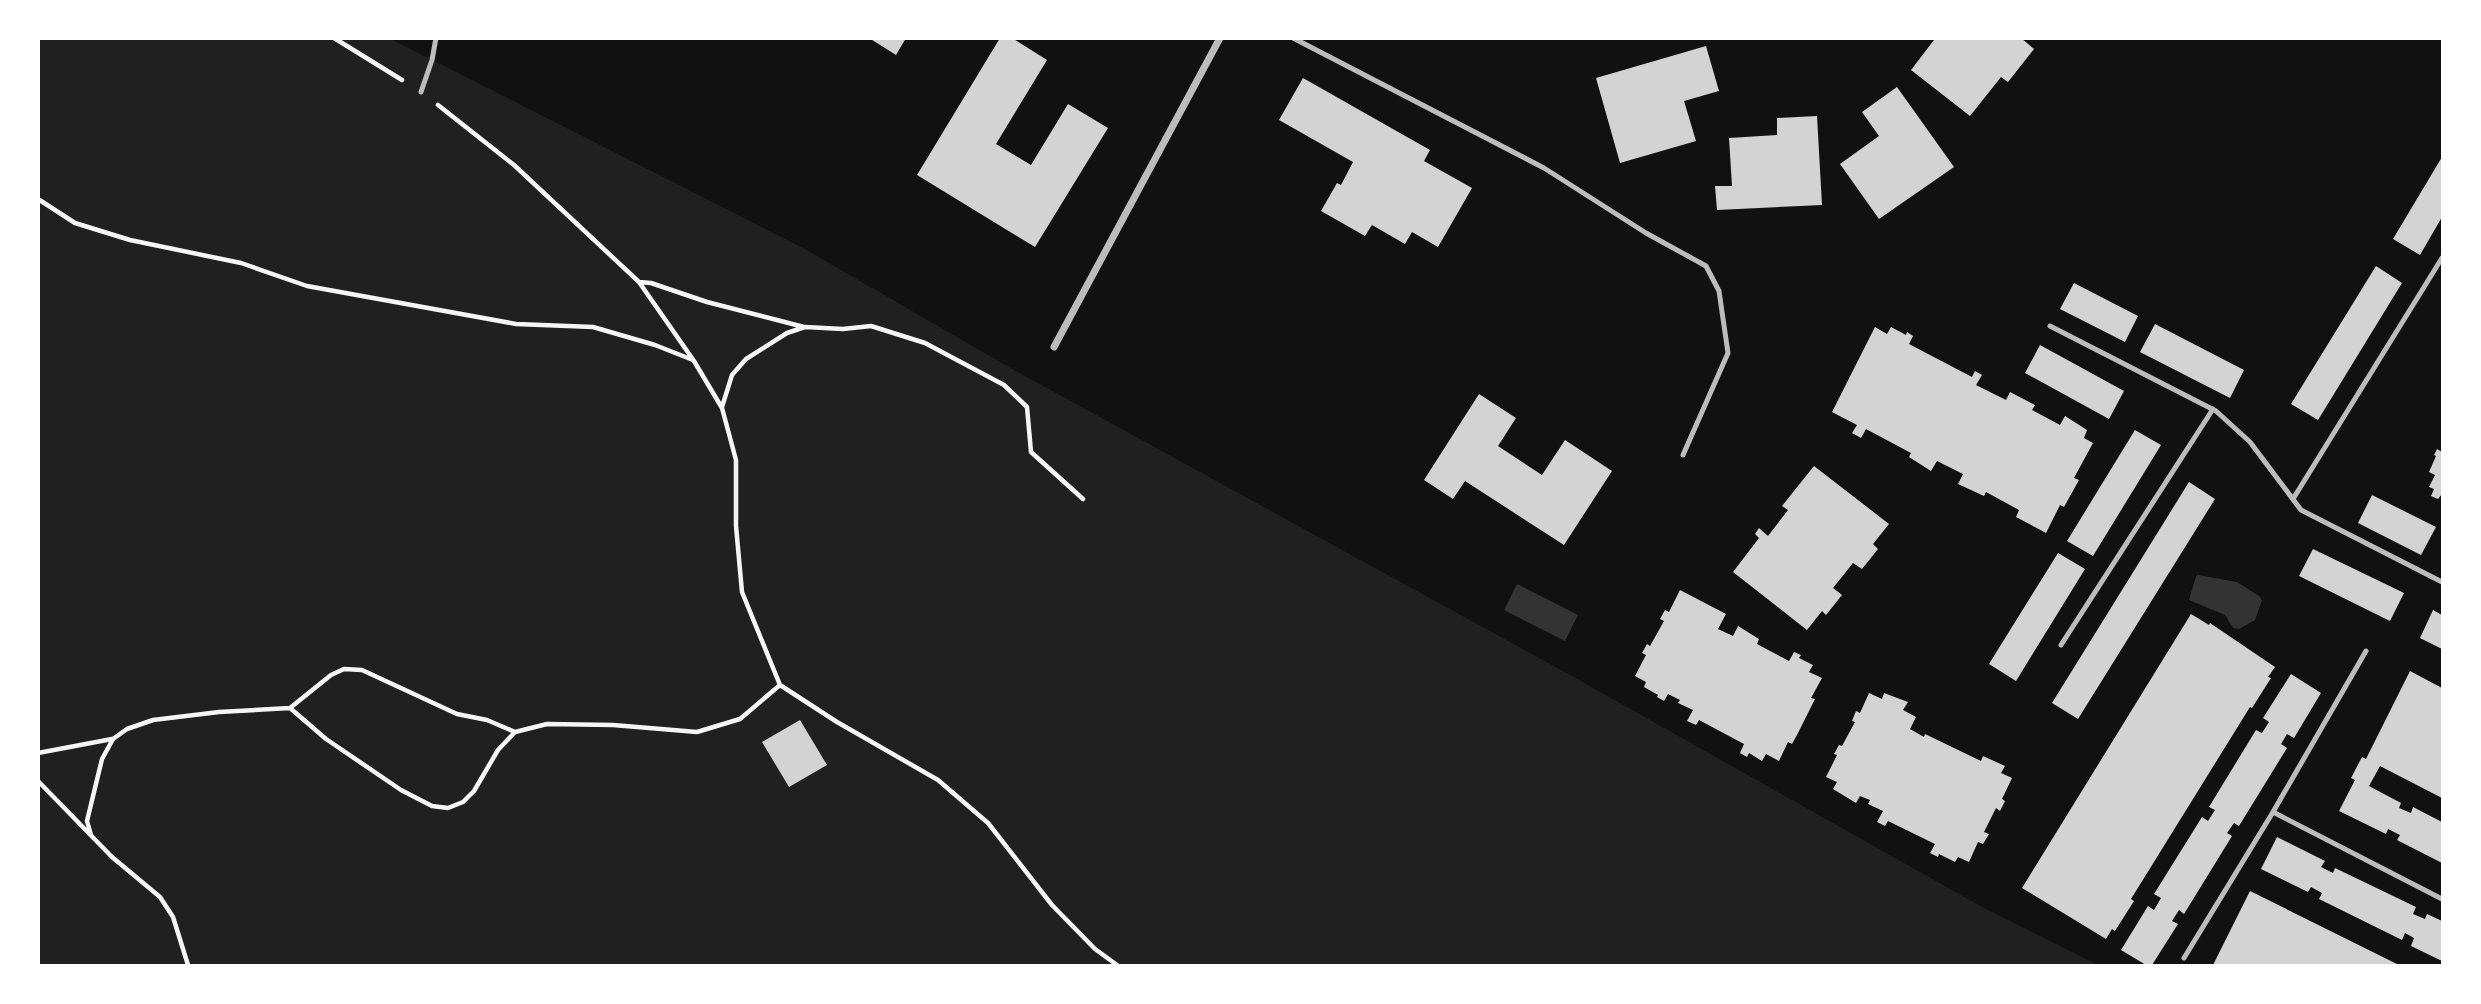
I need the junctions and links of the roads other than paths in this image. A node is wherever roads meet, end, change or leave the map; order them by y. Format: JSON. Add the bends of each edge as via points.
{"nodes":[{"id":1,"x":436,"y":38,"type":"edge"},
{"id":2,"x":1220,"y":38,"type":"edge"},
{"id":3,"x":1293,"y":38,"type":"edge"},
{"id":4,"x":421,"y":92,"type":"road end"},
{"id":5,"x":2442,"y":258,"type":"edge"},
{"id":6,"x":2050,"y":326,"type":"dead end"},
{"id":7,"x":1054,"y":347,"type":"dead end"},
{"id":8,"x":2213,"y":409,"type":"junction"},
{"id":9,"x":1683,"y":455,"type":"dead end"},
{"id":10,"x":2292,"y":499,"type":"junction"},
{"id":11,"x":2442,"y":582,"type":"edge"},
{"id":12,"x":2061,"y":645,"type":"dead end"},
{"id":13,"x":2366,"y":651,"type":"dead end"},
{"id":14,"x":2273,"y":813,"type":"junction"},
{"id":15,"x":2442,"y":899,"type":"edge"},
{"id":16,"x":2184,"y":958,"type":"dead end"}],
"edges":[{"from":1,"to":4,"type":"lane"},
{"from":2,"to":7,"type":"street"},
{"from":3,"to":9,"type":"lane","via":[[1544,168],[1706,266],[1719,291],[1728,353]]},
{"from":5,"to":10,"type":"lane"},
{"from":6,"to":8,"type":"lane"},
{"from":8,"to":10,"type":"lane","via":[[2250,442]]},
{"from":8,"to":12,"type":"lane"},
{"from":10,"to":11,"type":"lane","via":[[2301,510]]},
{"from":13,"to":14,"type":"lane"},
{"from":14,"to":15,"type":"lane"},
{"from":14,"to":16,"type":"lane"}]}
